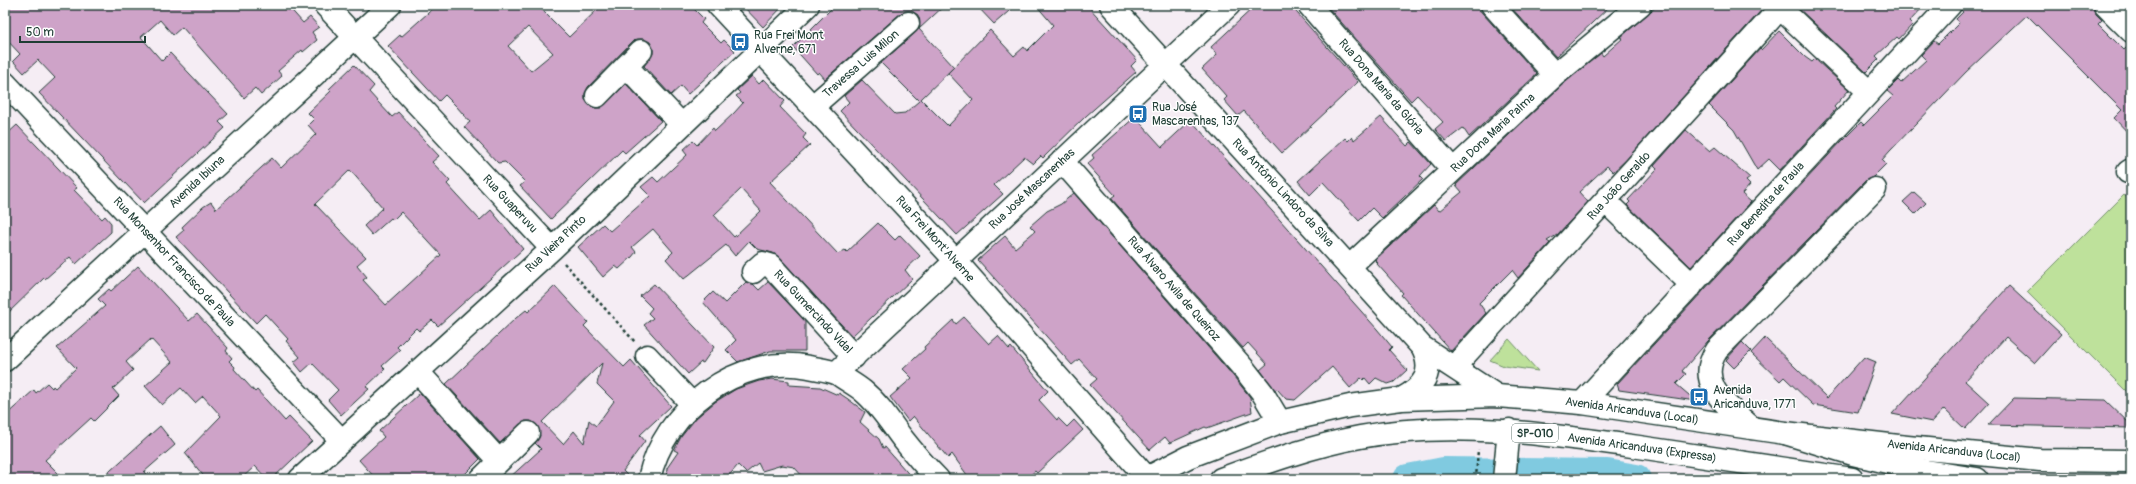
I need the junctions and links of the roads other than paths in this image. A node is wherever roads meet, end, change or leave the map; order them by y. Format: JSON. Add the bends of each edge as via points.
{"nodes":[{"id":1,"x":325,"y":5,"type":"edge"},
{"id":2,"x":390,"y":5,"type":"edge"},
{"id":3,"x":718,"y":5,"type":"edge"},
{"id":4,"x":808,"y":5,"type":"edge"},
{"id":5,"x":1111,"y":5,"type":"edge"},
{"id":6,"x":1229,"y":5,"type":"edge"},
{"id":7,"x":1309,"y":5,"type":"edge"},
{"id":8,"x":1492,"y":5,"type":"edge"},
{"id":9,"x":1640,"y":5,"type":"edge"},
{"id":10,"x":1950,"y":5,"type":"edge"},
{"id":11,"x":1781,"y":7,"type":"edge"},
{"id":12,"x":2110,"y":7,"type":"edge"},
{"id":13,"x":908,"y":23,"type":"dead end"},
{"id":14,"x":2131,"y":31,"type":"edge"},
{"id":15,"x":355,"y":37,"type":"junction"},
{"id":16,"x":759,"y":50,"type":"junction"},
{"id":17,"x":641,"y":51,"type":"dead end"},
{"id":18,"x":1165,"y":65,"type":"junction"},
{"id":19,"x":626,"y":66,"type":"junction"},
{"id":20,"x":1555,"y":75,"type":"junction"},
{"id":21,"x":5,"y":83,"type":"edge"},
{"id":22,"x":1869,"y":92,"type":"junction"},
{"id":23,"x":596,"y":96,"type":"dead end"},
{"id":24,"x":813,"y":106,"type":"junction"},
{"id":25,"x":681,"y":124,"type":"junction"},
{"id":26,"x":1062,"y":161,"type":"junction"},
{"id":27,"x":1453,"y":170,"type":"junction"},
{"id":28,"x":1875,"y":189,"type":"dead end"},
{"id":29,"x":1605,"y":201,"type":"junction"},
{"id":30,"x":144,"y":230,"type":"junction"},
{"id":31,"x":552,"y":249,"type":"junction"},
{"id":32,"x":955,"y":260,"type":"junction"},
{"id":33,"x":1350,"y":266,"type":"junction"},
{"id":34,"x":753,"y":272,"type":"dead end"},
{"id":35,"x":1692,"y":285,"type":"junction"},
{"id":36,"x":1422,"y":347,"type":"junction"},
{"id":37,"x":647,"y":356,"type":"road end"},
{"id":38,"x":854,"y":357,"type":"junction"},
{"id":39,"x":5,"y":360,"type":"edge"},
{"id":40,"x":1454,"y":367,"type":"junction"},
{"id":41,"x":418,"y":372,"type":"junction"},
{"id":42,"x":836,"y":373,"type":"junction"},
{"id":43,"x":1497,"y":396,"type":"junction"},
{"id":44,"x":1401,"y":399,"type":"junction"},
{"id":45,"x":692,"y":404,"type":"junction"},
{"id":46,"x":1582,"y":404,"type":"junction"},
{"id":47,"x":1280,"y":422,"type":"junction"},
{"id":48,"x":1752,"y":428,"type":"junction"},
{"id":49,"x":528,"y":433,"type":"dead end"},
{"id":50,"x":1785,"y":433,"type":"junction"},
{"id":51,"x":1508,"y":435,"type":"junction"},
{"id":52,"x":342,"y":441,"type":"junction"},
{"id":53,"x":499,"y":461,"type":"junction"},
{"id":54,"x":2131,"y":461,"type":"edge"},
{"id":55,"x":1146,"y":478,"type":"edge"},
{"id":56,"x":300,"y":479,"type":"edge"},
{"id":57,"x":481,"y":479,"type":"edge"},
{"id":58,"x":648,"y":479,"type":"edge"},
{"id":59,"x":938,"y":479,"type":"edge"},
{"id":60,"x":1221,"y":479,"type":"edge"},
{"id":61,"x":1504,"y":479,"type":"edge"},
{"id":62,"x":1852,"y":479,"type":"edge"},
{"id":63,"x":1977,"y":479,"type":"edge"}],
"edges":[{"from":1,"to":15,"type":"main road","name":"Rua Guaperuvu"},
{"from":2,"to":15,"type":"main road","name":"Avenida Ibiuna"},
{"from":3,"to":16,"type":"main road","name":"Rua Frei Mont'Alverne"},
{"from":4,"to":16,"type":"main road","name":"Rua Vieira Pinto"},
{"from":5,"to":18,"type":"main road","name":"Rua Antônio Lindoro da Silva"},
{"from":6,"to":18,"type":"main road","name":"Rua José Mascarenhas"},
{"from":7,"to":27,"type":"main road","name":"Rua Dona Maria da Glória"},
{"from":8,"to":20,"type":"main road"},
{"from":9,"to":20,"type":"main road","name":"Rua Dona Maria Palma"},
{"from":10,"to":22,"type":"main road","name":"Rua Benedita de Paula"},
{"from":11,"to":22,"type":"main road"},
{"from":11,"to":29,"type":"main road","name":"Rua João Geraldo"},
{"from":12,"to":14,"type":"main road"},
{"from":13,"to":24,"type":"main road","name":"Travessa Luis Milon"},
{"from":15,"to":30,"type":"main road","name":"Avenida Ibiuna"},
{"from":15,"to":31,"type":"main road","name":"Rua Guaperuvu"},
{"from":16,"to":24,"type":"main road","name":"Rua Frei Mont'Alverne"},
{"from":16,"to":25,"type":"main road","name":"Rua Vieira Pinto"},
{"from":17,"to":19,"type":"main road"},
{"from":18,"to":26,"type":"main road","name":"Rua José Mascarenhas"},
{"from":18,"to":33,"type":"main road","name":"Rua Antônio Lindoro da Silva"},
{"from":19,"to":23,"type":"main road"},
{"from":19,"to":25,"type":"main road"},
{"from":20,"to":27,"type":"main road","name":"Rua Dona Maria Palma"},
{"from":21,"to":30,"type":"main road","name":"Rua Monsenhor Francisco de Paula"},
{"from":22,"to":35,"type":"main road","name":"Rua Benedita de Paula"},
{"from":24,"to":32,"type":"main road","name":"Rua Frei Mont'Alverne"},
{"from":25,"to":31,"type":"main road","name":"Rua Vieira Pinto"},
{"from":26,"to":32,"type":"main road","name":"Rua José Mascarenhas"},
{"from":26,"to":47,"type":"main road","name":"Rua Álvaro Avila de Queiroz","via":[[1244,369]]},
{"from":27,"to":33,"type":"main road","name":"Rua Dona Maria Palma"},
{"from":28,"to":48,"type":"main road","via":[[1710,360],[1711,382],[1717,395]]},
{"from":29,"to":35,"type":"main road"},
{"from":29,"to":40,"type":"main road","name":"Rua João Geraldo"},
{"from":30,"to":39,"type":"main road","name":"Avenida Ibiuna"},
{"from":30,"to":52,"type":"main road","name":"Rua Monsenhor Francisco de Paula"},
{"from":31,"to":41,"type":"main road","name":"Rua Vieira Pinto"},
{"from":32,"to":38,"type":"main road","name":"Rua José Mascarenhas"},
{"from":32,"to":55,"type":"main road","name":"Rua Frei Mont'Alverne"},
{"from":33,"to":36,"type":"main road","name":"Rua Antônio Lindoro da Silva"},
{"from":34,"to":38,"type":"main road","name":"Rua Gumercindo Vidal","via":[[763,263],[770,265]]},
{"from":35,"to":46,"type":"main road","name":"Rua Benedita de Paula"},
{"from":36,"to":40,"type":"main road","name":"Rua Antônio Lindoro da Silva"},
{"from":36,"to":44,"type":"main road","name":"Rua Antônio Lindoro da Silva","via":[[1428,362],[1424,379],[1415,392]]},
{"from":37,"to":45,"type":"main road"},
{"from":38,"to":42,"type":"main road","name":"Rua José Mascarenhas"},
{"from":40,"to":43,"type":"main road","name":"Rua Antônio Lindoro da Silva"},
{"from":41,"to":52,"type":"main road","name":"Rua Vieira Pinto"},
{"from":41,"to":53,"type":"main road"},
{"from":42,"to":45,"type":"main road","via":[[785,364],[766,366],[742,373]]},
{"from":42,"to":59,"type":"main road","via":[[863,392]]},
{"from":43,"to":44,"type":"main road","name":"Avenida Aricanduva (Local)"},
{"from":43,"to":46,"type":"main road","name":"Avenida Aricanduva (Local)"},
{"from":44,"to":47,"type":"main road","name":"Avenida Aricanduva (Local)","via":[[1350,406]]},
{"from":45,"to":58,"type":"main road","via":[[668,432],[653,461]]},
{"from":46,"to":48,"type":"main road","name":"Avenida Aricanduva (Local)"},
{"from":47,"to":55,"type":"main road","name":"Avenida Aricanduva (Local)","via":[[1188,457]]},
{"from":48,"to":50,"type":"main road","name":"Avenida Aricanduva (Local)"},
{"from":49,"to":53,"type":"main road"},
{"from":50,"to":54,"type":"main road","name":"Avenida Aricanduva (Local)","via":[[2040,460]]},
{"from":50,"to":63,"type":"main road","via":[[1853,454],[1926,471]]},
{"from":51,"to":60,"type":"main road","name":"Avenida Aricanduva (Expressa)","number":"SP-010","via":[[1412,431],[1360,437],[1288,454]]},
{"from":51,"to":61,"type":"main road"},
{"from":51,"to":62,"type":"main road","name":"Avenida Aricanduva (Expressa)","number":"SP-010","via":[[1587,439]]},
{"from":52,"to":56,"type":"main road","name":"Rua Vieira Pinto"},
{"from":53,"to":57,"type":"main road"}]}
